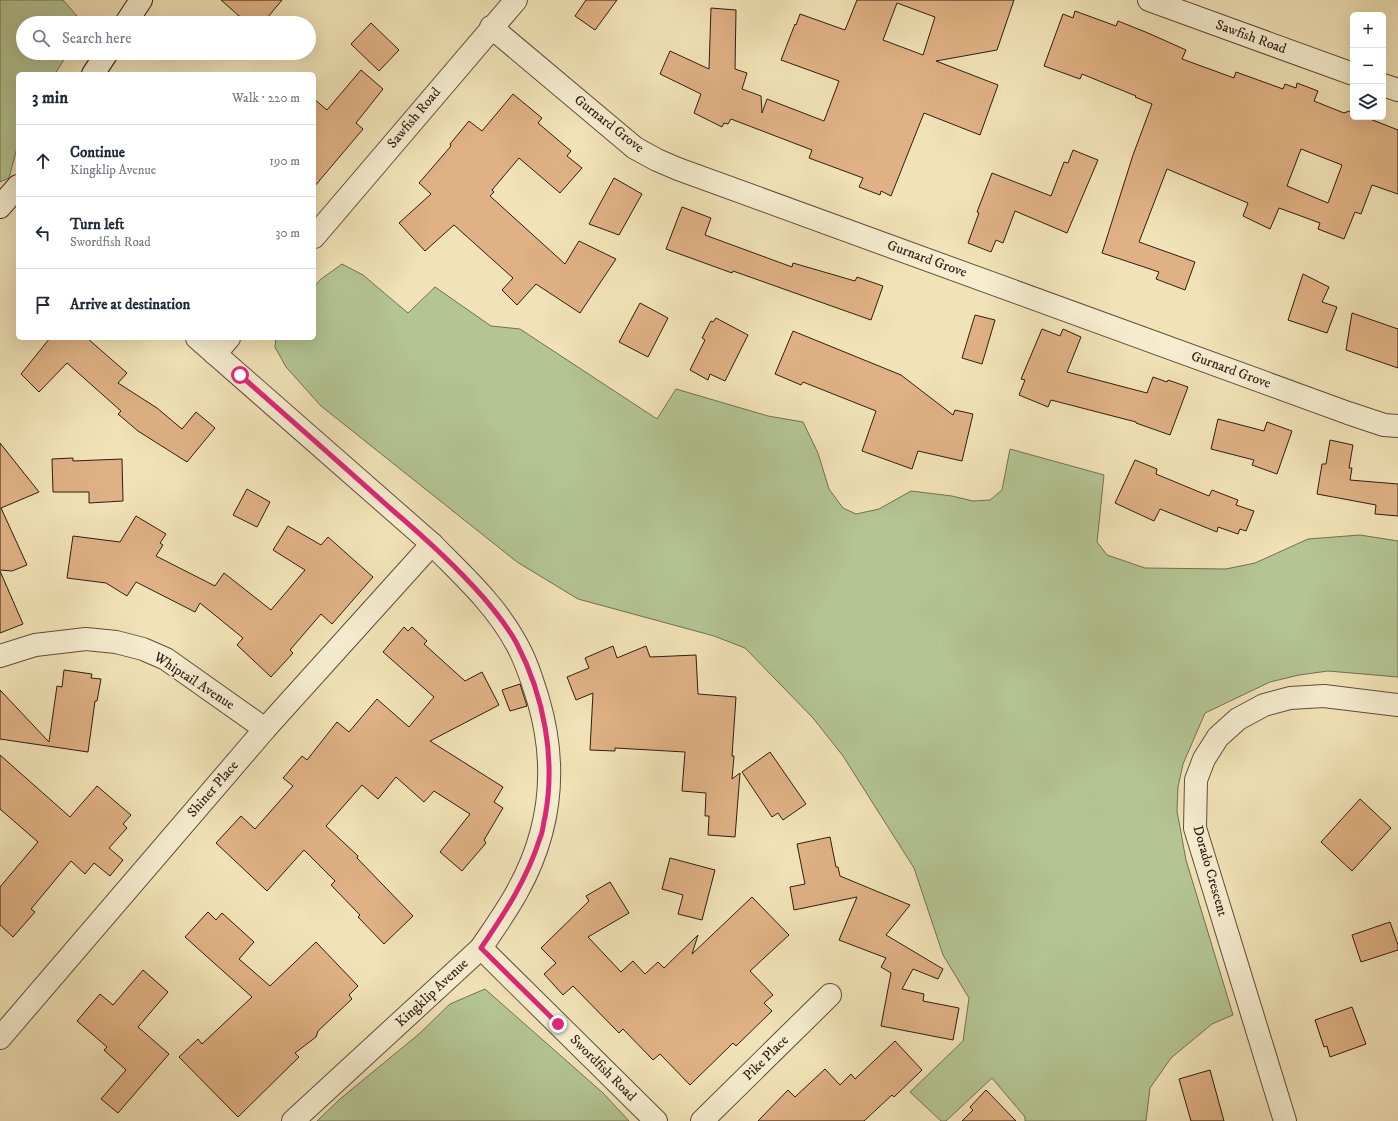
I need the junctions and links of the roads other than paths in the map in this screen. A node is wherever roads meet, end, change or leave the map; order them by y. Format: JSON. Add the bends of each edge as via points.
{"nodes":[{"id":1,"x":141,"y":0,"type":"edge"},
{"id":2,"x":516,"y":0,"type":"edge"},
{"id":3,"x":1149,"y":0,"type":"edge"},
{"id":4,"x":131,"y":16,"type":"edge"},
{"id":5,"x":492,"y":27,"type":"junction"},
{"id":6,"x":102,"y":60,"type":"edge"},
{"id":7,"x":94,"y":72,"type":"edge"},
{"id":8,"x":1350,"y":73,"type":"edge"},
{"id":9,"x":1386,"y":86,"type":"edge"},
{"id":10,"x":1398,"y":90,"type":"edge"},
{"id":11,"x":16,"y":188,"type":"edge"},
{"id":12,"x":0,"y":208,"type":"edge"},
{"id":13,"x":316,"y":235,"type":"edge"},
{"id":14,"x":203,"y":340,"type":"edge"},
{"id":15,"x":222,"y":346,"type":"edge"},
{"id":16,"x":1398,"y":426,"type":"edge"},
{"id":17,"x":432,"y":544,"type":"junction"},
{"id":18,"x":0,"y":656,"type":"edge"},
{"id":19,"x":1398,"y":705,"type":"edge"},
{"id":20,"x":265,"y":729,"type":"junction"},
{"id":21,"x":481,"y":948,"type":"junction"},
{"id":22,"x":830,"y":995,"type":"dead end"},
{"id":23,"x":0,"y":1038,"type":"edge"},
{"id":24,"x":293,"y":1121,"type":"edge"},
{"id":25,"x":656,"y":1121,"type":"edge"},
{"id":26,"x":702,"y":1121,"type":"edge"},
{"id":27,"x":1285,"y":1121,"type":"edge"}],
"edges":[{"from":1,"to":4,"type":"street"},
{"from":2,"to":5,"type":"street","name":"Sawfish Road"},
{"from":3,"to":8,"type":"street","name":"Sawfish Road"},
{"from":5,"to":13,"type":"street","name":"Sawfish Road"},
{"from":5,"to":16,"type":"street","name":"Gurnard Grove","via":[[630,143],[657,160],[1348,413],[1384,425]]},
{"from":6,"to":7,"type":"street"},
{"from":9,"to":10,"type":"street"},
{"from":11,"to":12,"type":"street"},
{"from":14,"to":15,"type":"street","name":"Kingklip Avenue"},
{"from":15,"to":17,"type":"street","name":"Kingklip Avenue"},
{"from":17,"to":20,"type":"street","name":"Shiner Place"},
{"from":17,"to":21,"type":"street","name":"Kingklip Avenue","via":[[491,606],[516,643],[532,679],[549,751],[550,782],[541,837],[518,891]]},
{"from":18,"to":20,"type":"street","name":"Whiptail Avenue","via":[[35,645],[86,639],[116,642],[143,649],[166,659]]},
{"from":19,"to":27,"type":"street","name":"Dorado Crescent","via":[[1324,696],[1290,698],[1264,705],[1238,719],[1218,737],[1204,759],[1196,780],[1195,828]]},
{"from":20,"to":23,"type":"street","name":"Shiner Place"},
{"from":21,"to":24,"type":"street","name":"Kingklip Avenue"},
{"from":21,"to":25,"type":"street","name":"Swordfish Road"},
{"from":22,"to":26,"type":"street","name":"Pike Place"}]}
